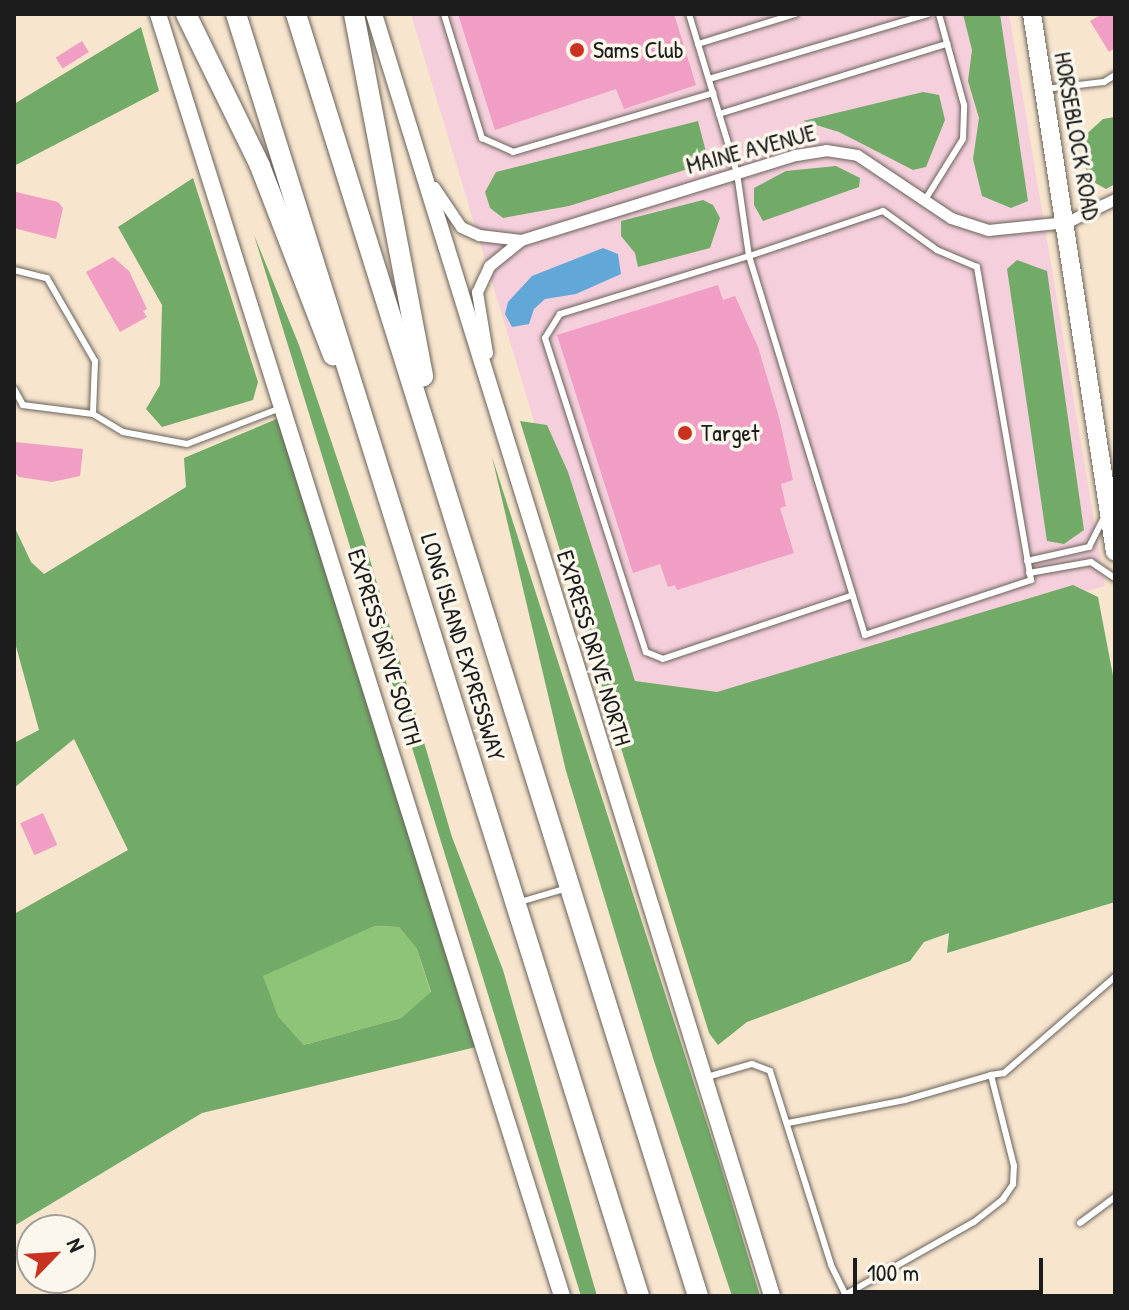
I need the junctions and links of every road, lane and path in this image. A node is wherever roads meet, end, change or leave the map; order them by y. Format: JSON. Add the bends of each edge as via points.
{"nodes":[{"id":1,"x":158,"y":14,"type":"edge"},
{"id":2,"x":186,"y":14,"type":"edge"},
{"id":3,"x":236,"y":14,"type":"edge"},
{"id":4,"x":296,"y":14,"type":"edge"},
{"id":5,"x":354,"y":14,"type":"edge"},
{"id":6,"x":374,"y":14,"type":"edge"},
{"id":7,"x":444,"y":14,"type":"edge"},
{"id":8,"x":689,"y":14,"type":"edge"},
{"id":9,"x":795,"y":14,"type":"edge"},
{"id":10,"x":928,"y":14,"type":"edge"},
{"id":11,"x":939,"y":14,"type":"edge"},
{"id":12,"x":1032,"y":14,"type":"edge"},
{"id":13,"x":698,"y":44,"type":"junction"},
{"id":14,"x":947,"y":44,"type":"junction"},
{"id":15,"x":1115,"y":75,"type":"edge"},
{"id":16,"x":709,"y":79,"type":"junction"},
{"id":17,"x":1045,"y":89,"type":"junction"},
{"id":18,"x":713,"y":93,"type":"junction"},
{"id":19,"x":719,"y":114,"type":"junction"},
{"id":20,"x":417,"y":154,"type":"junction"},
{"id":21,"x":737,"y":173,"type":"junction"},
{"id":22,"x":1115,"y":199,"type":"edge"},
{"id":23,"x":925,"y":200,"type":"junction"},
{"id":24,"x":1067,"y":222,"type":"junction"},
{"id":25,"x":521,"y":240,"type":"junction"},
{"id":26,"x":749,"y":256,"type":"junction"},
{"id":27,"x":14,"y":270,"type":"edge"},
{"id":28,"x":14,"y":389,"type":"edge"},
{"id":29,"x":284,"y":407,"type":"junction"},
{"id":30,"x":93,"y":414,"type":"junction"},
{"id":31,"x":517,"y":483,"type":"junction"},
{"id":32,"x":385,"y":485,"type":"junction"},
{"id":33,"x":1108,"y":507,"type":"junction"},
{"id":34,"x":463,"y":544,"type":"junction"},
{"id":35,"x":1115,"y":552,"type":"edge"},
{"id":36,"x":1027,"y":561,"type":"junction"},
{"id":37,"x":1029,"y":573,"type":"junction"},
{"id":38,"x":1115,"y":578,"type":"edge"},
{"id":39,"x":853,"y":595,"type":"junction"},
{"id":40,"x":570,"y":887,"type":"junction"},
{"id":41,"x":516,"y":903,"type":"junction"},
{"id":42,"x":1115,"y":977,"type":"edge"},
{"id":43,"x":991,"y":1075,"type":"junction"},
{"id":44,"x":704,"y":1078,"type":"junction"},
{"id":45,"x":788,"y":1123,"type":"junction"},
{"id":46,"x":1115,"y":1197,"type":"edge"},
{"id":47,"x":1080,"y":1223,"type":"dead end"},
{"id":48,"x":844,"y":1295,"type":"edge"},
{"id":49,"x":562,"y":1296,"type":"edge"},
{"id":50,"x":639,"y":1296,"type":"edge"},
{"id":51,"x":699,"y":1296,"type":"edge"},
{"id":52,"x":772,"y":1296,"type":"edge"}],
"edges":[{"from":1,"to":29,"type":"main road","name":"EXPRESS DRIVE SOUTH"},
{"from":2,"to":32,"type":"highway","via":[[266,181]]},
{"from":3,"to":32,"type":"highway","name":"LONG ISLAND EXPRESSWAY"},
{"from":4,"to":34,"type":"highway","name":"LONG ISLAND EXPRESSWAY"},
{"from":5,"to":34,"type":"highway","via":[[392,230]]},
{"from":6,"to":20,"type":"main road","name":"EXPRESS DRIVE NORTH"},
{"from":7,"to":18,"type":"lane","via":[[482,138],[513,152]]},
{"from":8,"to":13,"type":"lane"},
{"from":9,"to":13,"type":"lane"},
{"from":10,"to":16,"type":"lane"},
{"from":11,"to":14,"type":"lane"},
{"from":12,"to":17,"type":"main road","name":"HORSEBLOCK ROAD"},
{"from":13,"to":16,"type":"lane"},
{"from":14,"to":19,"type":"lane"},
{"from":14,"to":23,"type":"lane","via":[[964,105],[963,139]]},
{"from":15,"to":17,"type":"lane","via":[[1104,82]]},
{"from":16,"to":18,"type":"lane"},
{"from":17,"to":24,"type":"main road","name":"HORSEBLOCK ROAD"},
{"from":18,"to":19,"type":"lane"},
{"from":19,"to":21,"type":"lane"},
{"from":20,"to":25,"type":"street","via":[[447,212],[461,227],[479,235]]},
{"from":20,"to":31,"type":"main road","name":"EXPRESS DRIVE NORTH"},
{"from":21,"to":23,"type":"street","name":"MAINE AVENUE","via":[[811,152],[842,151],[871,162]]},
{"from":21,"to":25,"type":"street","name":"MAINE AVENUE"},
{"from":21,"to":26,"type":"lane"},
{"from":22,"to":24,"type":"street","name":"MAINE AVENUE"},
{"from":23,"to":24,"type":"street","name":"MAINE AVENUE","via":[[962,224],[988,230]]},
{"from":24,"to":33,"type":"main road","name":"HORSEBLOCK ROAD"},
{"from":25,"to":31,"type":"street","via":[[484,273],[475,301]]},
{"from":26,"to":36,"type":"lane","via":[[883,211],[937,250],[977,267]]},
{"from":26,"to":39,"type":"lane"},
{"from":26,"to":39,"type":"lane","via":[[560,314],[545,338],[646,652],[663,659]]},
{"from":27,"to":30,"type":"lane","via":[[47,278],[95,361]]},
{"from":28,"to":30,"type":"lane","via":[[23,405]]},
{"from":29,"to":30,"type":"lane","via":[[187,444],[123,432]]},
{"from":29,"to":49,"type":"main road","name":"EXPRESS DRIVE SOUTH"},
{"from":31,"to":44,"type":"main road","name":"EXPRESS DRIVE NORTH"},
{"from":32,"to":41,"type":"highway","name":"LONG ISLAND EXPRESSWAY"},
{"from":33,"to":35,"type":"main road","name":"HORSEBLOCK ROAD"},
{"from":33,"to":36,"type":"lane","via":[[1089,547]]},
{"from":34,"to":40,"type":"highway","name":"LONG ISLAND EXPRESSWAY"},
{"from":36,"to":37,"type":"lane"},
{"from":37,"to":38,"type":"lane","via":[[1091,562]]},
{"from":37,"to":39,"type":"lane","via":[[1031,580],[865,635]]},
{"from":40,"to":41,"type":"lane"},
{"from":40,"to":51,"type":"highway","name":"LONG ISLAND EXPRESSWAY"},
{"from":41,"to":50,"type":"highway","name":"LONG ISLAND EXPRESSWAY"},
{"from":42,"to":43,"type":"lane","via":[[1004,1073]]},
{"from":43,"to":45,"type":"lane","via":[[905,1100]]},
{"from":43,"to":48,"type":"lane","via":[[1014,1166],[1013,1184],[974,1222]]},
{"from":44,"to":45,"type":"lane","via":[[761,1064],[770,1071]]},
{"from":44,"to":52,"type":"main road","name":"EXPRESS DRIVE NORTH"},
{"from":45,"to":48,"type":"lane"},
{"from":46,"to":47,"type":"lane"}]}
